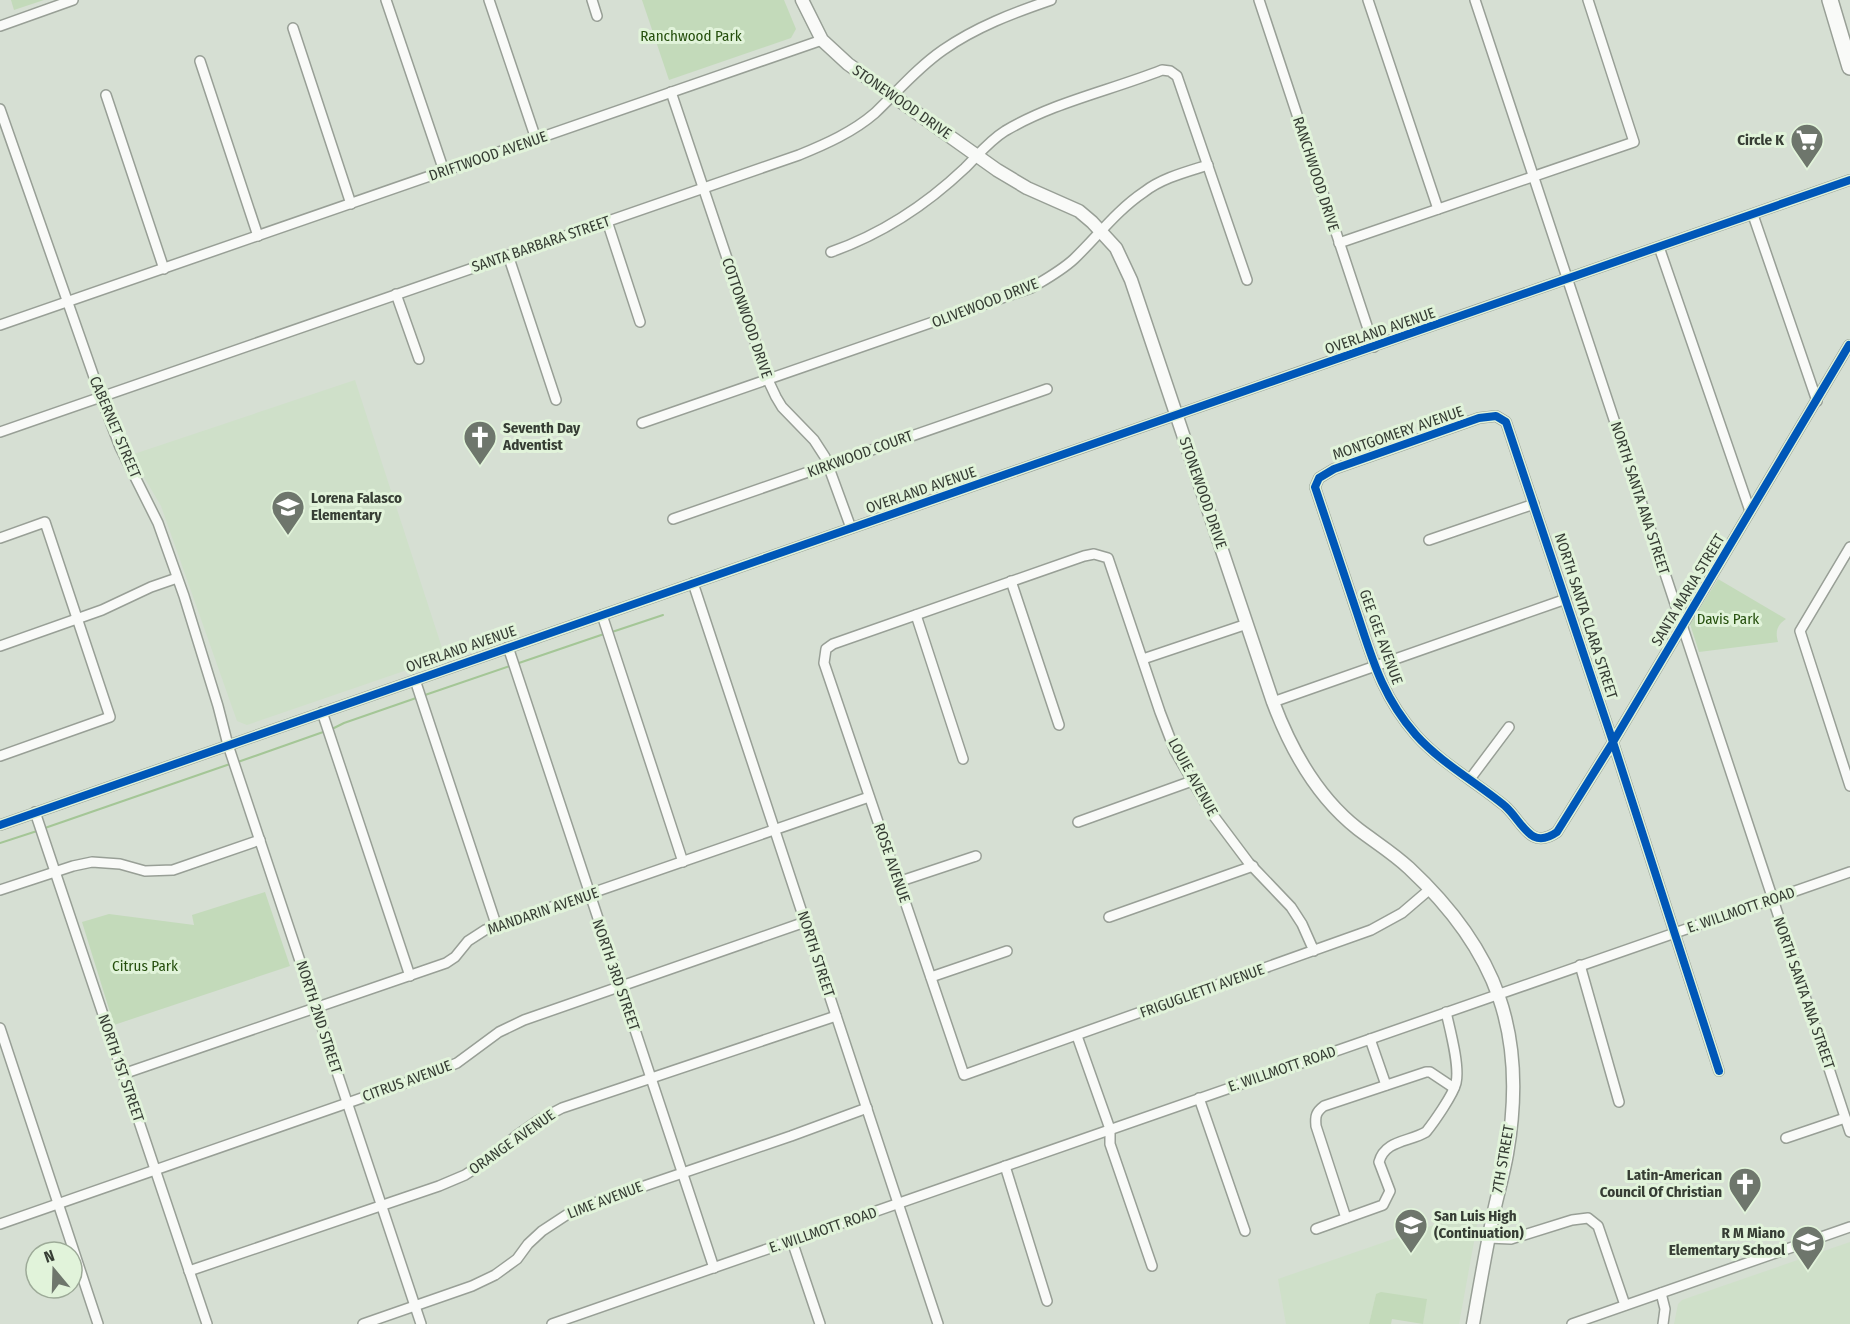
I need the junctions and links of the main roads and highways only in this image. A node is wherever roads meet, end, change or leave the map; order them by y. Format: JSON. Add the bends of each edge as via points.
{"nodes":[{"id":1,"x":1830,"y":0,"type":"edge"},
{"id":2,"x":1850,"y":67,"type":"edge"}],
"edges":[{"from":1,"to":2,"type":"main road"}]}
